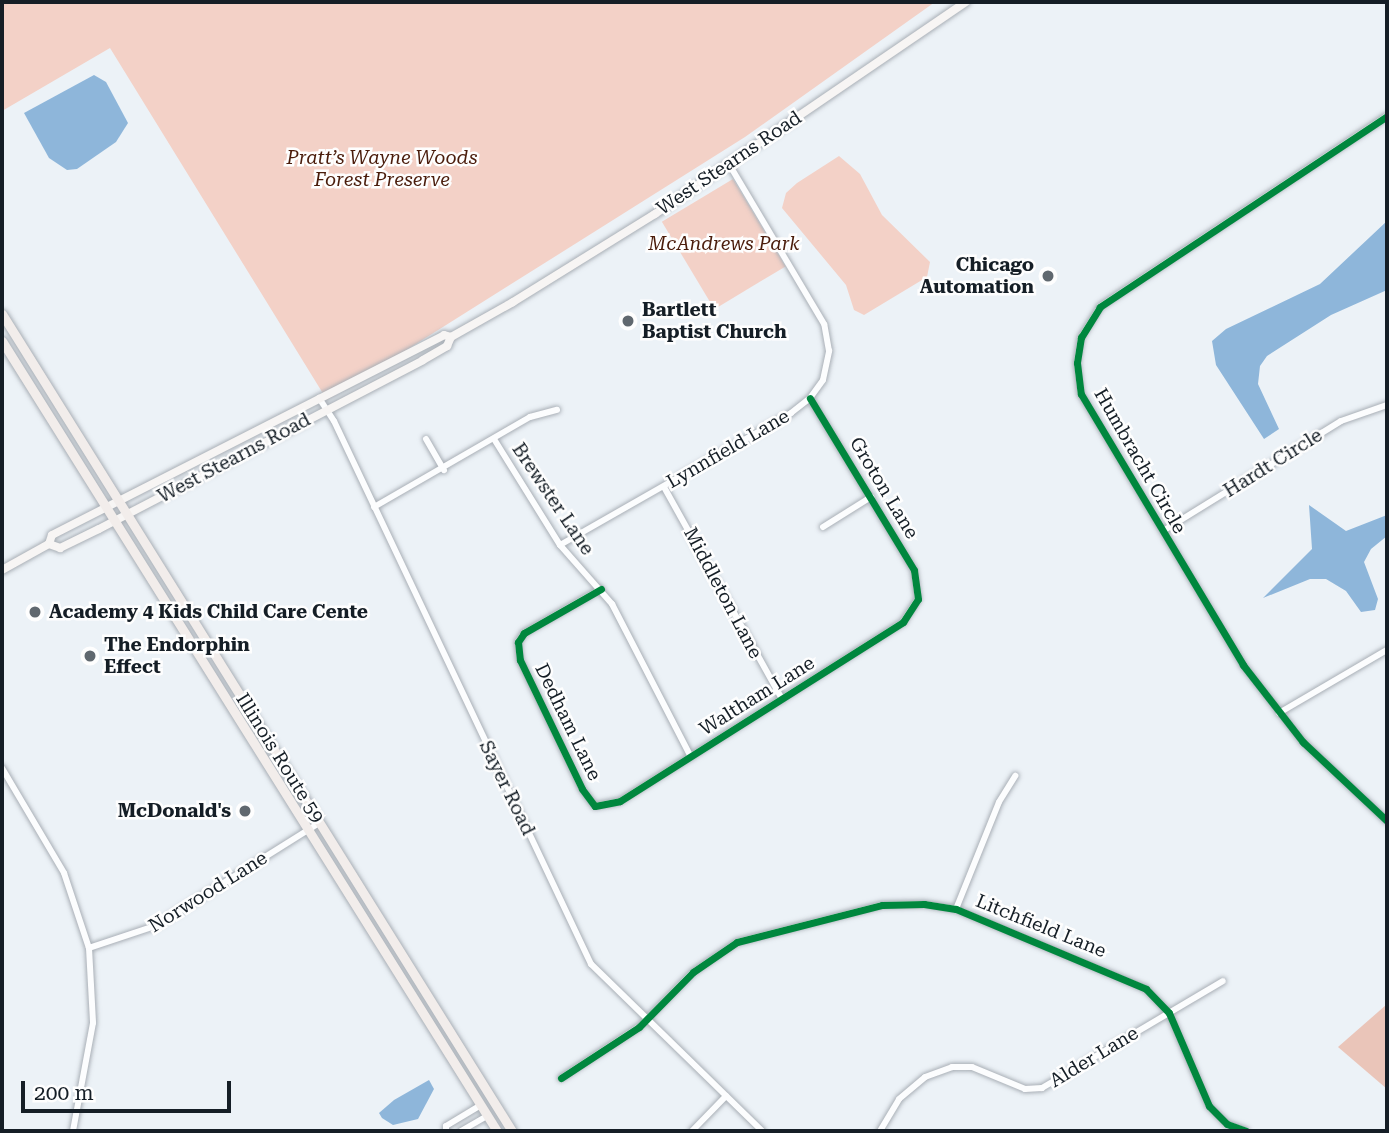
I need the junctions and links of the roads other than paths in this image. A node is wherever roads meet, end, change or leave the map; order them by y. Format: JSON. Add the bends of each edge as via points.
{"nodes":[{"id":1,"x":966,"y":2,"type":"edge"},
{"id":2,"x":1387,"y":116,"type":"edge"},
{"id":3,"x":729,"y":164,"type":"junction"},
{"id":4,"x":2,"y":314,"type":"edge"},
{"id":5,"x":451,"y":337,"type":"junction"},
{"id":6,"x":2,"y":341,"type":"edge"},
{"id":7,"x":319,"y":398,"type":"junction"},
{"id":8,"x":810,"y":398,"type":"junction"},
{"id":9,"x":1387,"y":405,"type":"edge"},
{"id":10,"x":327,"y":410,"type":"junction"},
{"id":11,"x":557,"y":410,"type":"dead end"},
{"id":12,"x":426,"y":439,"type":"dead end"},
{"id":13,"x":494,"y":439,"type":"junction"},
{"id":14,"x":444,"y":470,"type":"junction"},
{"id":15,"x":664,"y":487,"type":"junction"},
{"id":16,"x":871,"y":497,"type":"junction"},
{"id":17,"x":121,"y":499,"type":"junction"},
{"id":18,"x":106,"y":507,"type":"junction"},
{"id":19,"x":374,"y":507,"type":"junction"},
{"id":20,"x":129,"y":513,"type":"junction"},
{"id":21,"x":114,"y":520,"type":"junction"},
{"id":22,"x":823,"y":527,"type":"dead end"},
{"id":23,"x":1163,"y":531,"type":"junction"},
{"id":24,"x":49,"y":544,"type":"junction"},
{"id":25,"x":560,"y":545,"type":"junction"},
{"id":26,"x":2,"y":570,"type":"edge"},
{"id":27,"x":601,"y":589,"type":"junction"},
{"id":28,"x":918,"y":599,"type":"joint"},
{"id":29,"x":1387,"y":650,"type":"edge"},
{"id":30,"x":782,"y":699,"type":"junction"},
{"id":31,"x":1279,"y":713,"type":"junction"},
{"id":32,"x":691,"y":757,"type":"junction"},
{"id":33,"x":2,"y":768,"type":"edge"},
{"id":34,"x":1015,"y":776,"type":"dead end"},
{"id":35,"x":602,"y":805,"type":"joint"},
{"id":36,"x":1387,"y":821,"type":"edge"},
{"id":37,"x":320,"y":822,"type":"junction"},
{"id":38,"x":309,"y":830,"type":"junction"},
{"id":39,"x":956,"y":909,"type":"junction"},
{"id":40,"x":89,"y":948,"type":"junction"},
{"id":41,"x":1223,"y":981,"type":"dead end"},
{"id":42,"x":1169,"y":1013,"type":"junction"},
{"id":43,"x":648,"y":1019,"type":"junction"},
{"id":44,"x":561,"y":1078,"type":"dead end"},
{"id":45,"x":726,"y":1096,"type":"junction"},
{"id":46,"x":481,"y":1105,"type":"junction"},
{"id":47,"x":487,"y":1116,"type":"junction"},
{"id":48,"x":1227,"y":1124,"type":"junction"},
{"id":49,"x":74,"y":1131,"type":"edge"},
{"id":50,"x":446,"y":1131,"type":"edge"},
{"id":51,"x":461,"y":1131,"type":"edge"},
{"id":52,"x":497,"y":1131,"type":"edge"},
{"id":53,"x":512,"y":1131,"type":"edge"},
{"id":54,"x":692,"y":1131,"type":"edge"},
{"id":55,"x":762,"y":1131,"type":"edge"},
{"id":56,"x":880,"y":1131,"type":"edge"},
{"id":57,"x":1223,"y":1131,"type":"edge"},
{"id":58,"x":1246,"y":1131,"type":"edge"}],
"edges":[{"from":1,"to":3,"type":"main road","name":"West Stearns Road"},
{"from":2,"to":23,"type":"street","name":"Humbracht Circle","via":[[1129,285],[1100,307],[1081,337],[1077,363],[1081,394]]},
{"from":3,"to":5,"type":"main road","name":"West Stearns Road"},
{"from":3,"to":8,"type":"street","name":"Lynnfield Lane","via":[[827,331],[828,365]]},
{"from":4,"to":17,"type":"main road","name":"Illinois Route 59"},
{"from":5,"to":7,"type":"main road","name":"West Stearns Road","via":[[444,335]]},
{"from":5,"to":10,"type":"main road","name":"West Stearns Road","via":[[447,346]]},
{"from":6,"to":18,"type":"main road","name":"Illinois Route 59"},
{"from":7,"to":10,"type":"street","name":"Sayer Road"},
{"from":7,"to":17,"type":"main road","name":"West Stearns Road"},
{"from":8,"to":15,"type":"street","name":"Lynnfield Lane"},
{"from":8,"to":16,"type":"street","name":"Groton Lane"},
{"from":9,"to":23,"type":"street","name":"Hardt Circle","via":[[1341,421]]},
{"from":10,"to":19,"type":"street","name":"Sayer Road"},
{"from":10,"to":20,"type":"main road","name":"West Stearns Road"},
{"from":11,"to":13,"type":"street","via":[[530,417]]},
{"from":12,"to":14,"type":"street"},
{"from":13,"to":14,"type":"street"},
{"from":13,"to":25,"type":"street","name":"Brewster Lane"},
{"from":14,"to":19,"type":"street"},
{"from":15,"to":25,"type":"street","name":"Lynnfield Lane","via":[[633,500]]},
{"from":15,"to":30,"type":"street","name":"Middleton Lane"},
{"from":16,"to":22,"type":"street"},
{"from":16,"to":28,"type":"street","name":"Groton Lane","via":[[912,565]]},
{"from":17,"to":18,"type":"main road","name":"West Stearns Road"},
{"from":17,"to":20,"type":"main road","name":"Illinois Route 59"},
{"from":18,"to":21,"type":"main road","name":"Illinois Route 59"},
{"from":18,"to":24,"type":"main road","name":"West Stearns Road","via":[[52,535]]},
{"from":19,"to":43,"type":"street","name":"Sayer Road","via":[[592,964]]},
{"from":20,"to":21,"type":"main road","name":"West Stearns Road"},
{"from":20,"to":37,"type":"main road","name":"Illinois Route 59"},
{"from":21,"to":24,"type":"main road","name":"West Stearns Road","via":[[60,548]]},
{"from":21,"to":38,"type":"main road","name":"Illinois Route 59"},
{"from":23,"to":31,"type":"street","name":"Humbracht Circle","via":[[1235,653]]},
{"from":24,"to":26,"type":"main road","name":"West Stearns Road"},
{"from":25,"to":27,"type":"street","name":"Brewster Lane"},
{"from":27,"to":32,"type":"street","name":"Brewster Lane"},
{"from":27,"to":35,"type":"street","name":"Dedham Lane","via":[[524,633],[518,642],[520,660],[582,789],[596,806]]},
{"from":28,"to":30,"type":"street","name":"Waltham Lane","via":[[898,626]]},
{"from":29,"to":31,"type":"street"},
{"from":30,"to":32,"type":"street","name":"Waltham Lane"},
{"from":31,"to":36,"type":"street","name":"Humbracht Circle","via":[[1338,778]]},
{"from":32,"to":35,"type":"street","name":"Waltham Lane","via":[[620,801]]},
{"from":33,"to":40,"type":"street","via":[[64,873]]},
{"from":34,"to":39,"type":"street","via":[[999,802]]},
{"from":37,"to":38,"type":"street","name":"Norwood Lane"},
{"from":37,"to":53,"type":"main road","name":"Illinois Route 59"},
{"from":38,"to":40,"type":"street","name":"Norwood Lane","via":[[155,926]]},
{"from":38,"to":46,"type":"main road","name":"Illinois Route 59"},
{"from":39,"to":42,"type":"street","name":"Litchfield Lane","via":[[1126,978]]},
{"from":39,"to":43,"type":"street","name":"Litchfield Lane","via":[[911,903],[882,905],[749,937],[707,961]]},
{"from":40,"to":49,"type":"street","via":[[93,1023]]},
{"from":41,"to":42,"type":"street","name":"Alder Lane"},
{"from":42,"to":48,"type":"street","name":"Litchfield Lane","via":[[1206,1101]]},
{"from":42,"to":56,"type":"street","name":"Alder Lane","via":[[1042,1088],[1025,1089],[971,1067],[952,1067],[925,1077],[899,1099]]},
{"from":43,"to":44,"type":"street","name":"Litchfield Lane"},
{"from":43,"to":45,"type":"street","name":"Sayer Road"},
{"from":45,"to":54,"type":"street"},
{"from":45,"to":55,"type":"street","name":"Sayer Road"},
{"from":46,"to":47,"type":"main road","name":"Illinois Route 59"},
{"from":46,"to":50,"type":"street","via":[[446,1126]]},
{"from":47,"to":51,"type":"street"},
{"from":47,"to":52,"type":"main road","name":"Illinois Route 59"},
{"from":48,"to":57,"type":"street"},
{"from":48,"to":58,"type":"street","name":"Litchfield Lane"}]}
